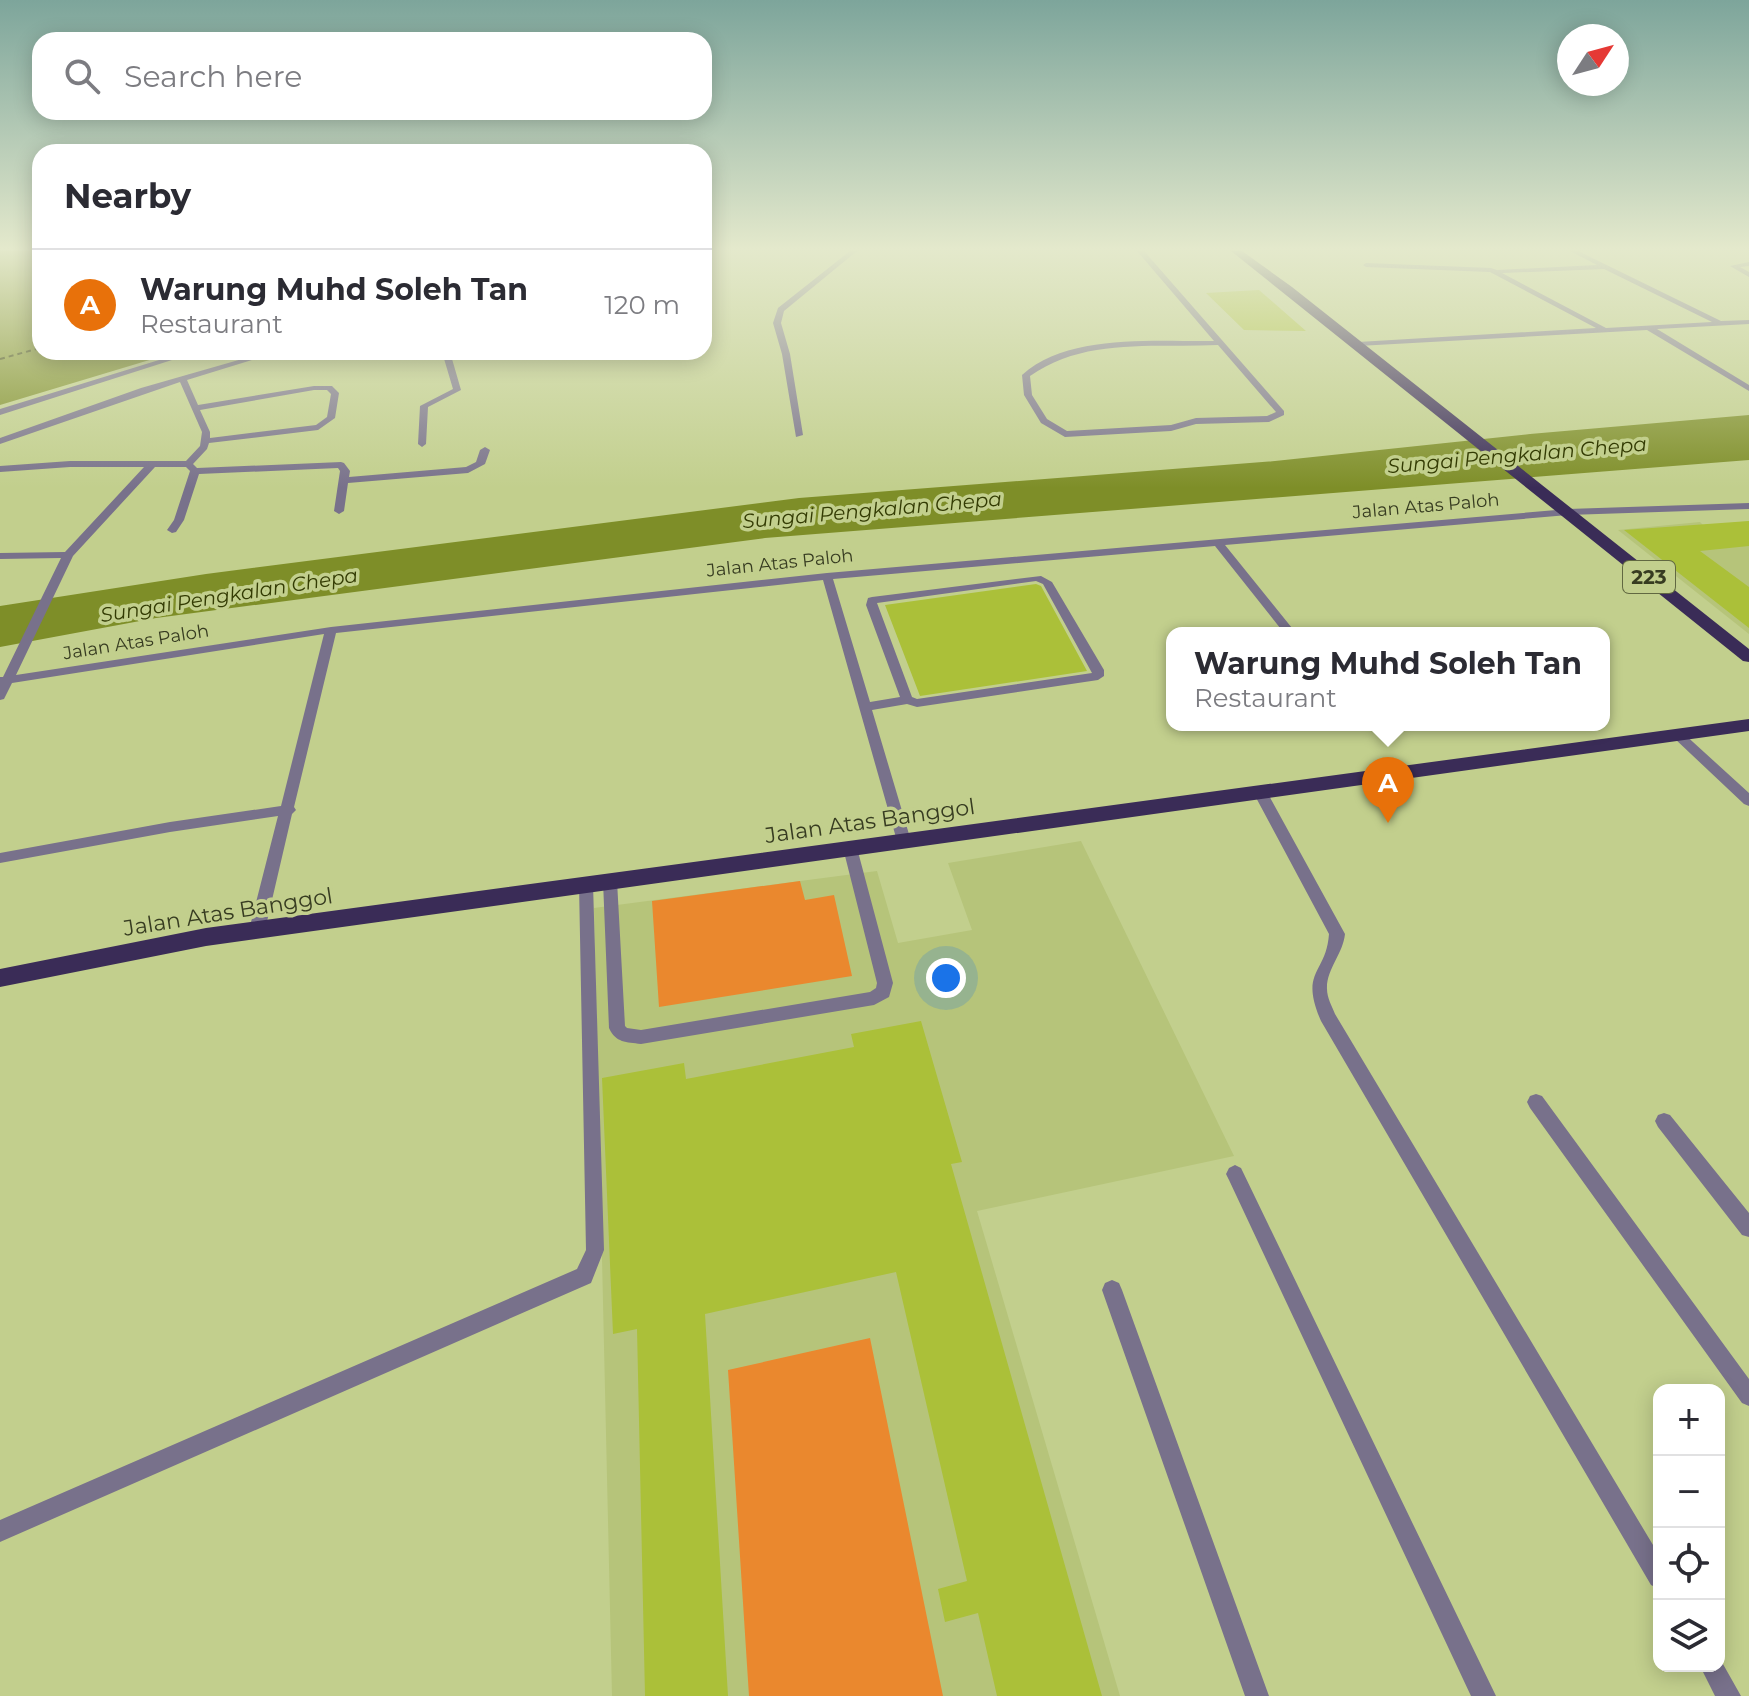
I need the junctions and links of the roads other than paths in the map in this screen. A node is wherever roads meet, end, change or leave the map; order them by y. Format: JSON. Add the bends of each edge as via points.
{"nodes":[{"id":1,"x":779,"y":330,"type":"edge"},
{"id":2,"x":1206,"y":330,"type":"edge"},
{"id":3,"x":1340,"y":330,"type":"edge"},
{"id":4,"x":1602,"y":330,"type":"edge"},
{"id":5,"x":1653,"y":330,"type":"edge"},
{"id":6,"x":1217,"y":343,"type":"junction"},
{"id":7,"x":1358,"y":344,"type":"junction"},
{"id":8,"x":167,"y":360,"type":"edge"},
{"id":9,"x":246,"y":360,"type":"edge"},
{"id":10,"x":448,"y":360,"type":"edge"},
{"id":11,"x":182,"y":378,"type":"junction"},
{"id":12,"x":1749,"y":389,"type":"edge"},
{"id":13,"x":196,"y":408,"type":"junction"},
{"id":14,"x":0,"y":412,"type":"edge"},
{"id":15,"x":799,"y":435,"type":"dead end"},
{"id":16,"x":0,"y":441,"type":"edge"},
{"id":17,"x":206,"y":441,"type":"junction"},
{"id":18,"x":422,"y":444,"type":"dead end"},
{"id":19,"x":485,"y":450,"type":"dead end"},
{"id":20,"x":152,"y":464,"type":"junction"},
{"id":21,"x":191,"y":467,"type":"junction"},
{"id":22,"x":0,"y":469,"type":"edge"},
{"id":23,"x":344,"y":480,"type":"junction"},
{"id":24,"x":1749,"y":506,"type":"edge"},
{"id":25,"x":339,"y":511,"type":"dead end"},
{"id":26,"x":1568,"y":512,"type":"junction"},
{"id":27,"x":172,"y":530,"type":"dead end"},
{"id":28,"x":1218,"y":542,"type":"junction"},
{"id":29,"x":68,"y":555,"type":"junction"},
{"id":30,"x":0,"y":556,"type":"edge"},
{"id":31,"x":897,"y":570,"type":"junction"},
{"id":32,"x":874,"y":572,"type":"junction"},
{"id":33,"x":827,"y":576,"type":"junction"},
{"id":34,"x":906,"y":594,"type":"junction"},
{"id":35,"x":882,"y":597,"type":"junction"},
{"id":36,"x":1285,"y":627,"type":"edge"},
{"id":37,"x":331,"y":630,"type":"junction"},
{"id":38,"x":1749,"y":657,"type":"edge"},
{"id":39,"x":3,"y":680,"type":"edge"},
{"id":40,"x":0,"y":696,"type":"edge"},
{"id":41,"x":907,"y":700,"type":"junction"},
{"id":42,"x":865,"y":707,"type":"junction"},
{"id":43,"x":1749,"y":725,"type":"edge"},
{"id":44,"x":1678,"y":735,"type":"junction"},
{"id":45,"x":1260,"y":792,"type":"junction"},
{"id":46,"x":1749,"y":801,"type":"edge"},
{"id":47,"x":289,"y":810,"type":"junction"},
{"id":48,"x":904,"y":841,"type":"junction"},
{"id":49,"x":850,"y":848,"type":"junction"},
{"id":50,"x":0,"y":858,"type":"edge"},
{"id":51,"x":610,"y":881,"type":"junction"},
{"id":52,"x":586,"y":884,"type":"junction"},
{"id":53,"x":257,"y":930,"type":"junction"},
{"id":54,"x":0,"y":978,"type":"edge"},
{"id":55,"x":1536,"y":1102,"type":"dead end"},
{"id":56,"x":1664,"y":1121,"type":"dead end"},
{"id":57,"x":1235,"y":1174,"type":"dead end"},
{"id":58,"x":1749,"y":1228,"type":"edge"},
{"id":59,"x":1112,"y":1290,"type":"dead end"},
{"id":60,"x":1749,"y":1396,"type":"edge"},
{"id":61,"x":0,"y":1531,"type":"edge"},
{"id":62,"x":1653,"y":1567,"type":"edge"},
{"id":63,"x":1715,"y":1672,"type":"edge"},
{"id":64,"x":1257,"y":1696,"type":"edge"},
{"id":65,"x":1484,"y":1696,"type":"edge"},
{"id":66,"x":1729,"y":1696,"type":"edge"}],
"edges":[{"from":1,"to":15,"type":"street"},
{"from":2,"to":6,"type":"street"},
{"from":3,"to":7,"type":"main road","number":"223"},
{"from":4,"to":7,"type":"street"},
{"from":5,"to":12,"type":"street"},
{"from":6,"to":6,"type":"street","via":[[1279,416],[1065,434],[1044,421],[1026,386],[1026,375],[1034,368],[1085,350]]},
{"from":7,"to":26,"type":"main road","number":"223"},
{"from":8,"to":14,"type":"street"},
{"from":9,"to":11,"type":"street"},
{"from":10,"to":18,"type":"street","via":[[457,390],[424,406]]},
{"from":11,"to":13,"type":"street"},
{"from":11,"to":16,"type":"street"},
{"from":13,"to":17,"type":"street"},
{"from":13,"to":17,"type":"street","via":[[314,388],[335,393],[331,418],[318,427]]},
{"from":17,"to":21,"type":"street"},
{"from":19,"to":23,"type":"street","via":[[480,464],[468,470]]},
{"from":20,"to":21,"type":"street"},
{"from":20,"to":22,"type":"street"},
{"from":20,"to":29,"type":"street"},
{"from":21,"to":23,"type":"street","via":[[336,464],[345,468]]},
{"from":21,"to":27,"type":"street"},
{"from":23,"to":25,"type":"street"},
{"from":24,"to":26,"type":"street","name":"Jalan Atas Paloh"},
{"from":26,"to":28,"type":"street","name":"Jalan Atas Paloh"},
{"from":26,"to":38,"type":"main road","number":"223"},
{"from":28,"to":31,"type":"street","name":"Jalan Atas Paloh"},
{"from":28,"to":36,"type":"street"},
{"from":29,"to":30,"type":"street"},
{"from":29,"to":39,"type":"street"},
{"from":31,"to":32,"type":"street","name":"Jalan Atas Paloh"},
{"from":31,"to":34,"type":"street"},
{"from":32,"to":33,"type":"street","name":"Jalan Atas Paloh"},
{"from":32,"to":35,"type":"street"},
{"from":33,"to":37,"type":"street","name":"Jalan Atas Paloh"},
{"from":33,"to":42,"type":"street"},
{"from":34,"to":35,"type":"street"},
{"from":34,"to":41,"type":"street","via":[[1043,579],[1099,673],[1090,679],[917,703]]},
{"from":35,"to":41,"type":"street","via":[[871,605]]},
{"from":37,"to":39,"type":"street","name":"Jalan Atas Paloh"},
{"from":37,"to":47,"type":"street"},
{"from":39,"to":40,"type":"street"},
{"from":41,"to":42,"type":"street"},
{"from":42,"to":48,"type":"street"},
{"from":43,"to":44,"type":"main road","name":"Jalan Atas Banggol"},
{"from":44,"to":45,"type":"main road","name":"Jalan Atas Banggol"},
{"from":44,"to":46,"type":"street"},
{"from":45,"to":48,"type":"main road","name":"Jalan Atas Banggol"},
{"from":45,"to":62,"type":"street","via":[[1337,934],[1319,991],[1327,1016]]},
{"from":47,"to":50,"type":"street"},
{"from":47,"to":53,"type":"street"},
{"from":48,"to":49,"type":"main road","name":"Jalan Atas Banggol"},
{"from":49,"to":51,"type":"main road","name":"Jalan Atas Banggol"},
{"from":49,"to":51,"type":"street","via":[[883,992],[874,998],[641,1037],[623,1035],[617,1028]]},
{"from":51,"to":52,"type":"main road","name":"Jalan Atas Banggol"},
{"from":52,"to":53,"type":"main road","name":"Jalan Atas Banggol"},
{"from":52,"to":61,"type":"street","via":[[595,1250],[584,1276]]},
{"from":53,"to":54,"type":"main road","name":"Jalan Atas Banggol"},
{"from":55,"to":60,"type":"street"},
{"from":56,"to":58,"type":"street"},
{"from":57,"to":65,"type":"street"},
{"from":59,"to":64,"type":"street"},
{"from":63,"to":66,"type":"street"}]}
